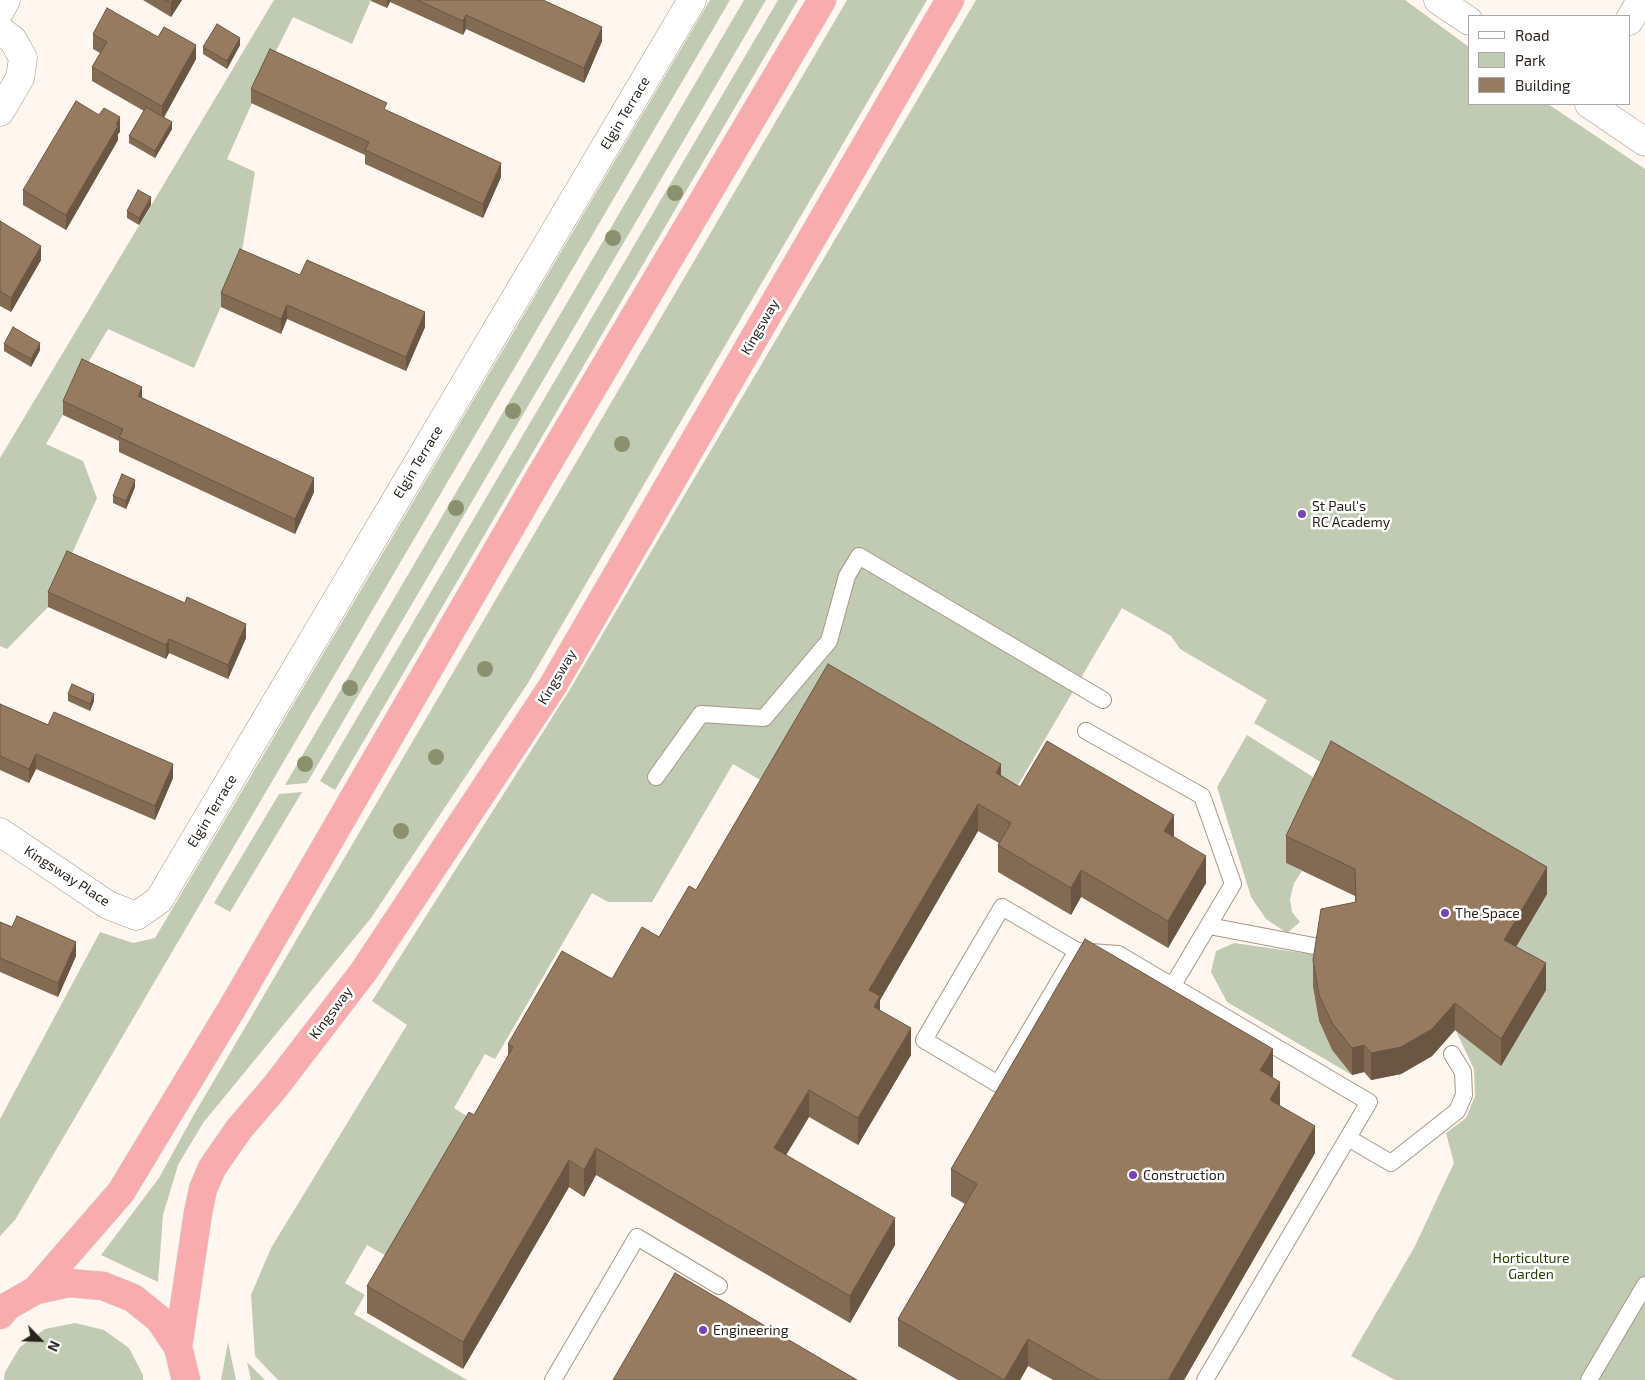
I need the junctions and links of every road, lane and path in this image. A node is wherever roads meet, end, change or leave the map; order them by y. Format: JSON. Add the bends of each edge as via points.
{"nodes":[{"id":1,"x":6,"y":0,"type":"edge"},
{"id":2,"x":692,"y":0,"type":"edge"},
{"id":3,"x":822,"y":0,"type":"edge"},
{"id":4,"x":950,"y":0,"type":"edge"},
{"id":5,"x":1438,"y":0,"type":"edge"},
{"id":6,"x":1641,"y":0,"type":"edge"},
{"id":7,"x":0,"y":11,"type":"edge"},
{"id":8,"x":1630,"y":19,"type":"edge"},
{"id":9,"x":1468,"y":20,"type":"edge"},
{"id":10,"x":0,"y":30,"type":"edge"},
{"id":11,"x":1590,"y":105,"type":"edge"},
{"id":12,"x":0,"y":112,"type":"edge"},
{"id":13,"x":1645,"y":142,"type":"edge"},
{"id":14,"x":1103,"y":700,"type":"dead end"},
{"id":15,"x":1086,"y":731,"type":"dead end"},
{"id":16,"x":656,"y":778,"type":"dead end"},
{"id":17,"x":0,"y":832,"type":"edge"},
{"id":18,"x":136,"y":916,"type":"joint"},
{"id":19,"x":1208,"y":926,"type":"junction"},
{"id":20,"x":1314,"y":946,"type":"edge"},
{"id":21,"x":1076,"y":951,"type":"junction"},
{"id":22,"x":1173,"y":985,"type":"junction"},
{"id":23,"x":909,"y":1031,"type":"edge"},
{"id":24,"x":924,"y":1040,"type":"junction"},
{"id":25,"x":1452,"y":1054,"type":"dead end"},
{"id":26,"x":1348,"y":1138,"type":"junction"},
{"id":27,"x":1645,"y":1284,"type":"edge"},
{"id":28,"x":719,"y":1286,"type":"dead end"},
{"id":29,"x":36,"y":1290,"type":"junction"},
{"id":30,"x":0,"y":1315,"type":"edge"},
{"id":31,"x":178,"y":1347,"type":"junction"},
{"id":32,"x":186,"y":1380,"type":"edge"},
{"id":33,"x":553,"y":1380,"type":"edge"},
{"id":34,"x":1205,"y":1380,"type":"edge"},
{"id":35,"x":1589,"y":1380,"type":"edge"}],
"edges":[{"from":1,"to":7,"type":"street"},
{"from":2,"to":18,"type":"street","name":"Elgin Terrace","via":[[159,900]]},
{"from":3,"to":29,"type":"highway","via":[[121,1192]]},
{"from":4,"to":31,"type":"highway","name":"Kingsway","via":[[552,687],[364,970],[212,1168],[198,1212]]},
{"from":5,"to":9,"type":"street"},
{"from":6,"to":8,"type":"street"},
{"from":10,"to":12,"type":"street","via":[[13,40],[23,58],[20,78]]},
{"from":11,"to":13,"type":"street"},
{"from":14,"to":16,"type":"lane","via":[[859,556],[847,576],[829,641],[764,718],[701,714]]},
{"from":15,"to":19,"type":"lane","via":[[1202,796],[1233,884]]},
{"from":17,"to":18,"type":"street","name":"Kingsway Place","via":[[108,905]]},
{"from":19,"to":20,"type":"lane"},
{"from":19,"to":22,"type":"lane"},
{"from":21,"to":22,"type":"lane","via":[[1118,954]]},
{"from":21,"to":24,"type":"lane","via":[[998,1084]]},
{"from":21,"to":24,"type":"lane","via":[[1002,907]]},
{"from":22,"to":26,"type":"lane","via":[[1369,1102]]},
{"from":23,"to":24,"type":"lane"},
{"from":25,"to":26,"type":"lane","via":[[1463,1072],[1464,1094],[1458,1111],[1391,1163]]},
{"from":26,"to":34,"type":"lane"},
{"from":27,"to":35,"type":"lane"},
{"from":28,"to":33,"type":"lane","via":[[637,1237]]},
{"from":29,"to":30,"type":"highway","via":[[8,1306]]},
{"from":29,"to":31,"type":"highway","via":[[69,1283],[103,1286],[133,1298],[159,1319]]},
{"from":31,"to":32,"type":"highway"}]}
